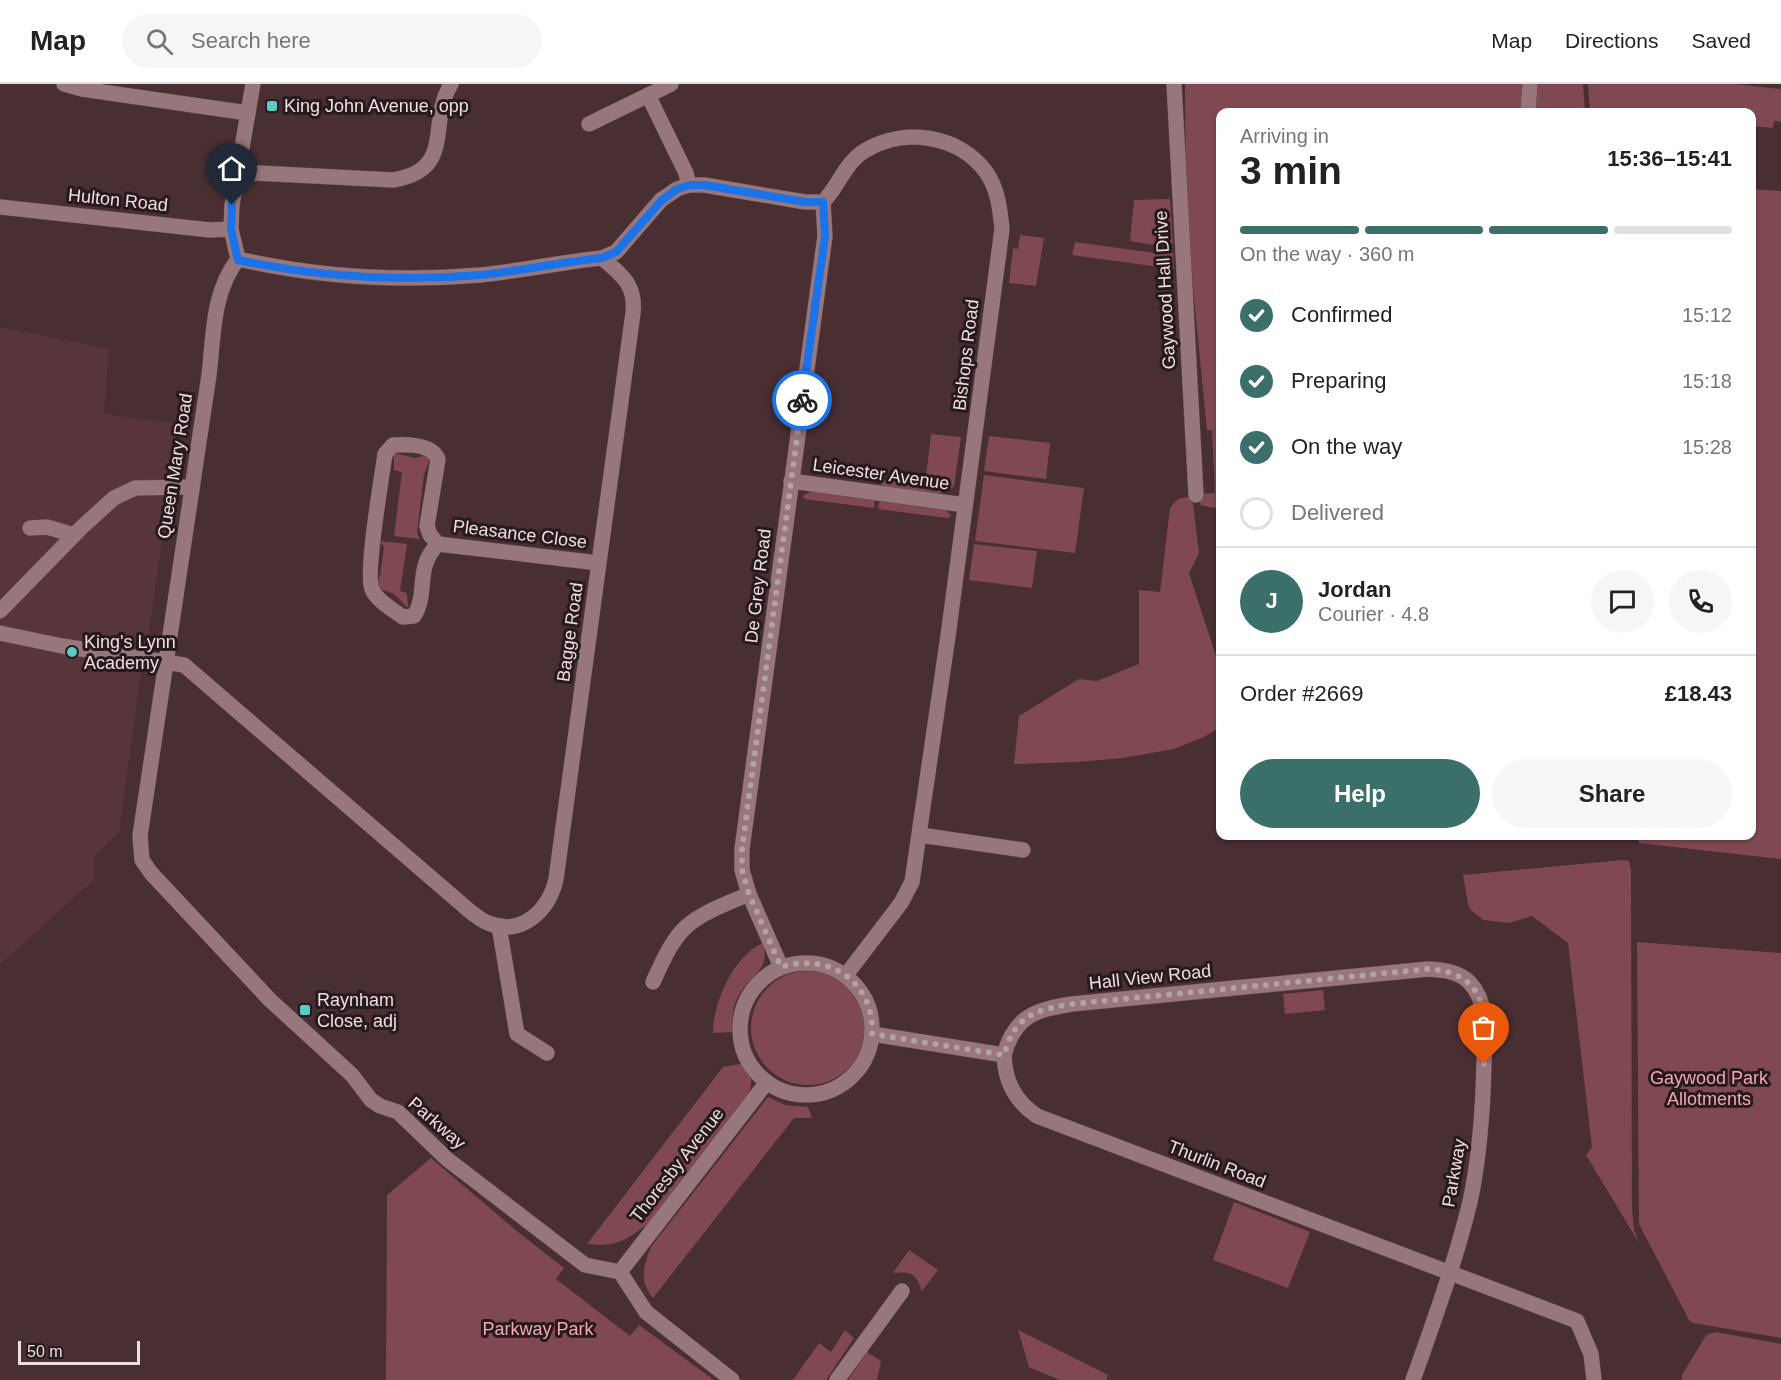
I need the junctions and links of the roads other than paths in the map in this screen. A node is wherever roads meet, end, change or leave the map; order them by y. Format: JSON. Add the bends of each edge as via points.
{"nodes":[{"id":1,"x":64,"y":84,"type":"edge"},
{"id":2,"x":253,"y":84,"type":"edge"},
{"id":3,"x":451,"y":84,"type":"edge"},
{"id":4,"x":670,"y":84,"type":"edge"},
{"id":5,"x":1174,"y":84,"type":"edge"},
{"id":6,"x":1530,"y":84,"type":"edge"},
{"id":7,"x":648,"y":95,"type":"junction"},
{"id":8,"x":1528,"y":108,"type":"edge"},
{"id":9,"x":248,"y":113,"type":"junction"},
{"id":10,"x":589,"y":124,"type":"dead end"},
{"id":11,"x":237,"y":172,"type":"junction"},
{"id":12,"x":690,"y":185,"type":"junction"},
{"id":13,"x":823,"y":202,"type":"junction"},
{"id":14,"x":0,"y":207,"type":"edge"},
{"id":15,"x":231,"y":229,"type":"junction"},
{"id":16,"x":602,"y":258,"type":"junction"},
{"id":17,"x":238,"y":260,"type":"junction"},
{"id":18,"x":790,"y":482,"type":"junction"},
{"id":19,"x":191,"y":487,"type":"junction"},
{"id":20,"x":1196,"y":495,"type":"dead end"},
{"id":21,"x":965,"y":505,"type":"junction"},
{"id":22,"x":30,"y":528,"type":"dead end"},
{"id":23,"x":74,"y":535,"type":"junction"},
{"id":24,"x":438,"y":544,"type":"junction"},
{"id":25,"x":598,"y":563,"type":"junction"},
{"id":26,"x":0,"y":611,"type":"edge"},
{"id":27,"x":0,"y":633,"type":"edge"},
{"id":28,"x":166,"y":662,"type":"junction"},
{"id":29,"x":920,"y":835,"type":"junction"},
{"id":30,"x":1023,"y":850,"type":"dead end"},
{"id":31,"x":142,"y":860,"type":"joint"},
{"id":32,"x":749,"y":894,"type":"junction"},
{"id":33,"x":499,"y":926,"type":"junction"},
{"id":34,"x":781,"y":967,"type":"junction"},
{"id":35,"x":1457,"y":974,"type":"joint"},
{"id":36,"x":846,"y":975,"type":"junction"},
{"id":37,"x":653,"y":982,"type":"dead end"},
{"id":38,"x":872,"y":1034,"type":"junction"},
{"id":39,"x":547,"y":1053,"type":"dead end"},
{"id":40,"x":1004,"y":1055,"type":"junction"},
{"id":41,"x":767,"y":1082,"type":"junction"},
{"id":42,"x":620,"y":1272,"type":"junction"},
{"id":43,"x":1451,"y":1274,"type":"junction"},
{"id":44,"x":902,"y":1291,"type":"dead end"},
{"id":45,"x":732,"y":1380,"type":"edge"},
{"id":46,"x":837,"y":1380,"type":"edge"},
{"id":47,"x":1413,"y":1380,"type":"edge"},
{"id":48,"x":1594,"y":1380,"type":"edge"}],
"edges":[{"from":1,"to":9,"type":"street"},
{"from":2,"to":9,"type":"street"},
{"from":3,"to":11,"type":"street","via":[[444,94],[439,140],[432,159],[410,177],[393,180]]},
{"from":4,"to":7,"type":"street"},
{"from":5,"to":20,"type":"street","name":"Gaywood Hall Drive"},
{"from":6,"to":8,"type":"street"},
{"from":7,"to":10,"type":"street"},
{"from":7,"to":12,"type":"street"},
{"from":9,"to":11,"type":"street"},
{"from":11,"to":15,"type":"street"},
{"from":12,"to":13,"type":"street"},
{"from":12,"to":16,"type":"street","via":[[662,200],[616,252]]},
{"from":13,"to":18,"type":"street","name":"De Grey Road","via":[[825,236]]},
{"from":13,"to":21,"type":"street","name":"Bishops Road","via":[[844,170],[864,150],[902,136],[926,137],[969,155],[986,172],[996,190],[1002,229]]},
{"from":14,"to":15,"type":"street","name":"Hulton Road"},
{"from":15,"to":17,"type":"street"},
{"from":16,"to":17,"type":"street","via":[[482,275],[389,278],[325,274]]},
{"from":16,"to":25,"type":"street","name":"Bagge Road","via":[[622,275],[633,295],[634,306]]},
{"from":17,"to":19,"type":"street","name":"Queen Mary Road","via":[[229,271],[216,305]]},
{"from":18,"to":21,"type":"street","name":"Leicester Avenue"},
{"from":18,"to":32,"type":"street","name":"De Grey Road","via":[[742,849],[742,870]]},
{"from":19,"to":23,"type":"street","via":[[135,488],[114,498]]},
{"from":19,"to":28,"type":"street","name":"Queen Mary Road"},
{"from":21,"to":29,"type":"street","name":"Bishops Road"},
{"from":22,"to":23,"type":"street","via":[[47,527]]},
{"from":23,"to":26,"type":"street"},
{"from":24,"to":24,"type":"street","name":"Pleasance Close","via":[[427,526],[436,453],[430,448],[393,445],[385,454],[370,584],[375,594],[403,617],[414,616],[418,609],[424,563]]},
{"from":24,"to":25,"type":"street","name":"Pleasance Close"},
{"from":25,"to":33,"type":"street","name":"Bagge Road","via":[[553,891],[548,904],[528,921]]},
{"from":27,"to":28,"type":"street"},
{"from":28,"to":31,"type":"street","name":"Queen Mary Road","via":[[140,836]]},
{"from":28,"to":33,"type":"street","via":[[184,665],[472,913]]},
{"from":29,"to":30,"type":"street"},
{"from":29,"to":36,"type":"street","name":"Bishops Road","via":[[912,882],[901,903]]},
{"from":31,"to":42,"type":"street","name":"Parkway","via":[[270,1000],[352,1075],[371,1100],[398,1112],[447,1159],[585,1265]]},
{"from":32,"to":34,"type":"street","name":"De Grey Road"},
{"from":32,"to":37,"type":"street","via":[[687,926]]},
{"from":33,"to":39,"type":"street","via":[[517,1034]]},
{"from":34,"to":36,"type":"street","via":[[815,963]]},
{"from":34,"to":41,"type":"street","via":[[760,981],[741,1012],[744,1052]]},
{"from":35,"to":40,"type":"street","name":"Hall View Road","via":[[1428,969],[1041,1009],[1018,1025]]},
{"from":35,"to":43,"type":"street","name":"Parkway","via":[[1478,995],[1485,1039],[1479,1149]]},
{"from":36,"to":38,"type":"street","via":[[867,1002]]},
{"from":38,"to":40,"type":"street"},
{"from":38,"to":41,"type":"street","via":[[865,1060],[839,1087],[802,1095]]},
{"from":40,"to":43,"type":"street","name":"Thurlin Road","via":[[1008,1082],[1015,1095],[1037,1116]]},
{"from":41,"to":42,"type":"street","name":"Thoresby Avenue"},
{"from":42,"to":45,"type":"street","via":[[645,1312]]},
{"from":43,"to":47,"type":"street","name":"Parkway"},
{"from":43,"to":48,"type":"street","name":"Thurlin Road","via":[[1576,1321],[1591,1354]]},
{"from":44,"to":46,"type":"street"}]}
